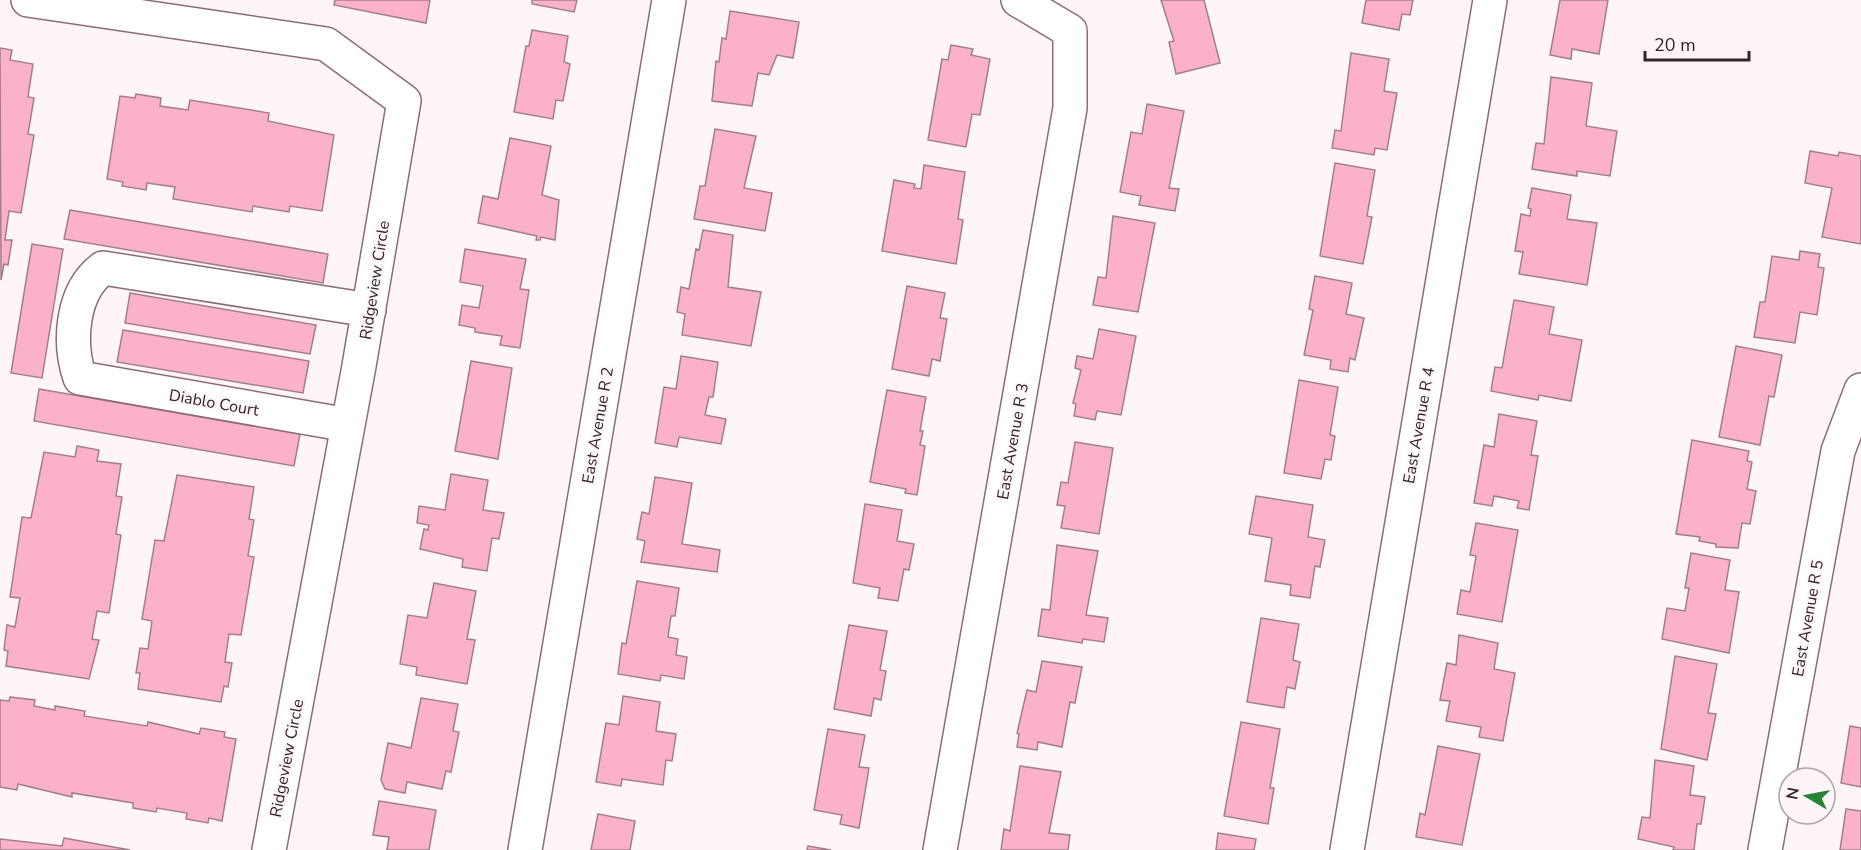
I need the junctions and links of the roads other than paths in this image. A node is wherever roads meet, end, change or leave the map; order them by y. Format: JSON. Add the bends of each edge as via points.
{"nodes":[{"id":1,"x":28,"y":0,"type":"edge"},
{"id":2,"x":669,"y":0,"type":"edge"},
{"id":3,"x":1018,"y":0,"type":"edge"},
{"id":4,"x":1490,"y":0,"type":"edge"},
{"id":5,"x":369,"y":310,"type":"junction"},
{"id":6,"x":1861,"y":390,"type":"edge"},
{"id":7,"x":348,"y":425,"type":"junction"},
{"id":8,"x":269,"y":850,"type":"edge"},
{"id":9,"x":525,"y":850,"type":"edge"},
{"id":10,"x":940,"y":850,"type":"edge"},
{"id":11,"x":1347,"y":850,"type":"edge"},
{"id":12,"x":1765,"y":850,"type":"edge"}],
"edges":[{"from":1,"to":5,"type":"street","name":"Ridgeview Circle","via":[[326,44],[404,101]]},
{"from":2,"to":9,"type":"street","name":"East Avenue R 2"},
{"from":3,"to":10,"type":"street","name":"East Avenue R 3","via":[[1070,31],[1070,108]]},
{"from":4,"to":11,"type":"street","name":"East Avenue R 4"},
{"from":5,"to":7,"type":"street","name":"Ridgeview Circle"},
{"from":5,"to":7,"type":"street","name":"Diablo Court","via":[[103,268],[89,279],[76,313],[73,358],[80,378]]},
{"from":6,"to":12,"type":"street","name":"East Avenue R 5","via":[[1838,451]]},
{"from":7,"to":8,"type":"street","name":"Ridgeview Circle"}]}
